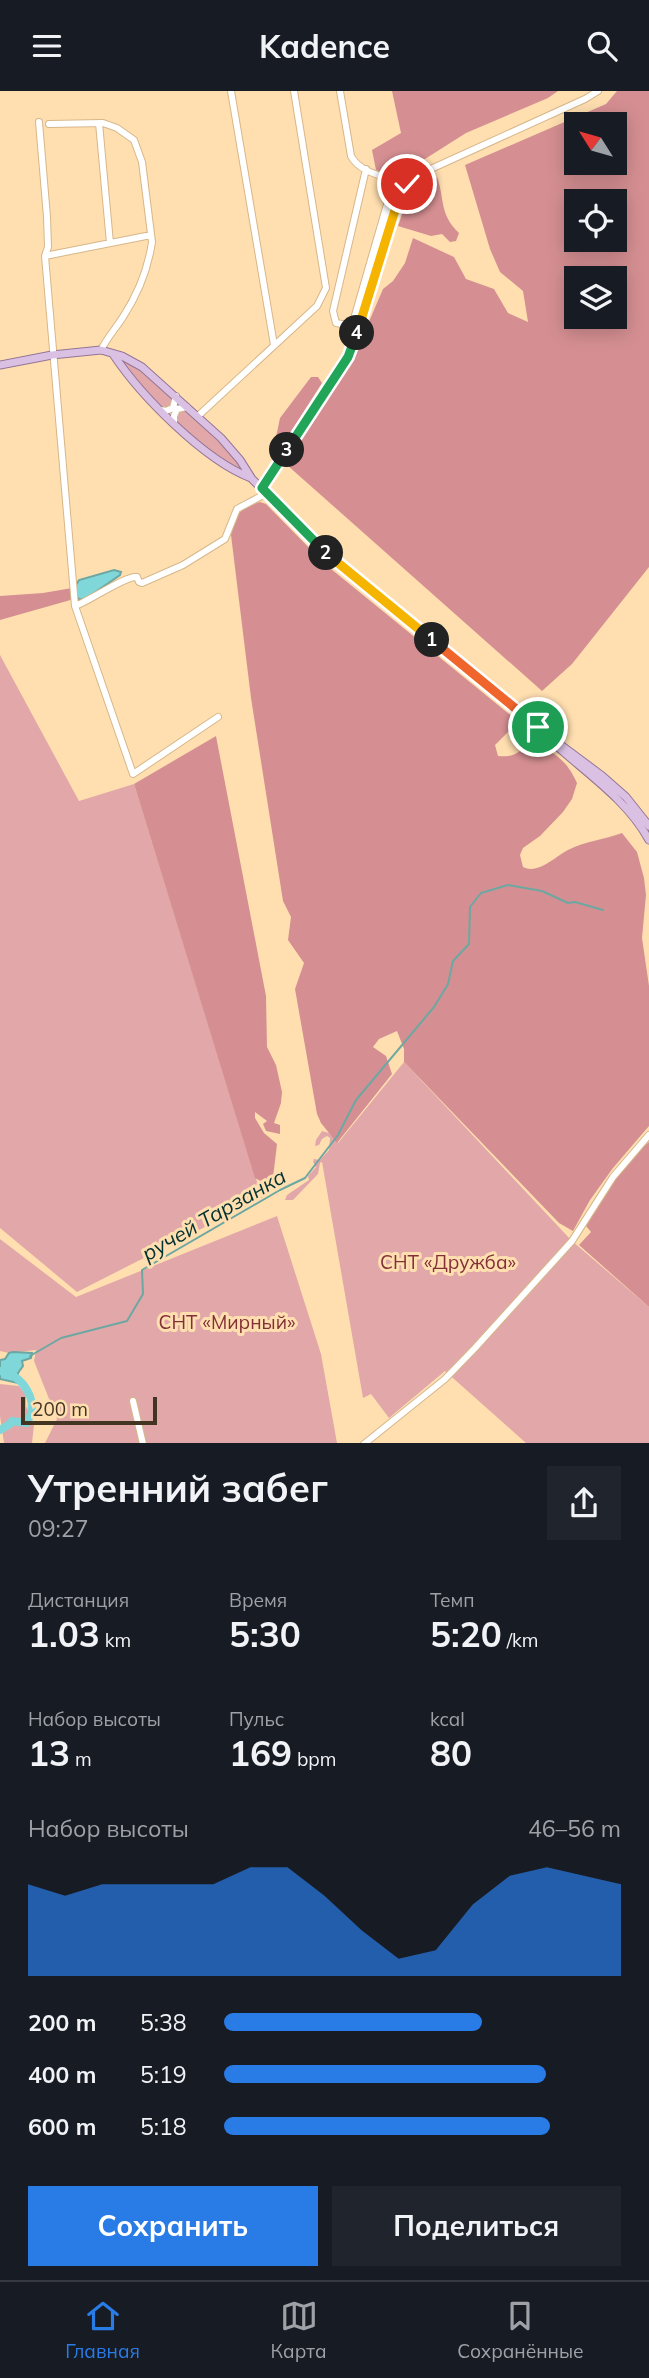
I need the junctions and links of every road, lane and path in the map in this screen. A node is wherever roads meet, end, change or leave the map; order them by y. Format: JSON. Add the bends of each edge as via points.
{"nodes":[{"id":1,"x":231,"y":91,"type":"edge"},
{"id":2,"x":294,"y":91,"type":"edge"},
{"id":3,"x":340,"y":91,"type":"edge"},
{"id":4,"x":597,"y":91,"type":"edge"},
{"id":5,"x":39,"y":122,"type":"dead end"},
{"id":6,"x":99,"y":123,"type":"junction"},
{"id":7,"x":49,"y":124,"type":"dead end"},
{"id":8,"x":366,"y":169,"type":"junction"},
{"id":9,"x":394,"y":180,"type":"junction"},
{"id":10,"x":407,"y":184,"type":"junction"},
{"id":11,"x":151,"y":235,"type":"junction"},
{"id":12,"x":110,"y":243,"type":"junction"},
{"id":13,"x":45,"y":256,"type":"junction"},
{"id":14,"x":274,"y":345,"type":"junction"},
{"id":15,"x":101,"y":350,"type":"junction"},
{"id":16,"x":113,"y":353,"type":"junction"},
{"id":17,"x":52,"y":355,"type":"junction"},
{"id":18,"x":0,"y":365,"type":"edge"},
{"id":19,"x":176,"y":396,"type":"junction"},
{"id":20,"x":189,"y":408,"type":"junction"},
{"id":21,"x":161,"y":410,"type":"junction"},
{"id":22,"x":198,"y":417,"type":"junction"},
{"id":23,"x":174,"y":423,"type":"junction"},
{"id":24,"x":252,"y":479,"type":"junction"},
{"id":25,"x":264,"y":490,"type":"junction"},
{"id":26,"x":75,"y":606,"type":"junction"},
{"id":27,"x":218,"y":717,"type":"dead end"},
{"id":28,"x":531,"y":722,"type":"junction"},
{"id":29,"x":649,"y":825,"type":"edge"},
{"id":30,"x":649,"y":840,"type":"edge"},
{"id":31,"x":649,"y":1135,"type":"edge"},
{"id":32,"x":133,"y":1401,"type":"dead end"},
{"id":33,"x":143,"y":1443,"type":"edge"},
{"id":34,"x":365,"y":1443,"type":"edge"}],
"edges":[{"from":1,"to":14,"type":"street"},
{"from":2,"to":14,"type":"street","via":[[326,288],[317,306]]},
{"from":3,"to":8,"type":"street","via":[[351,156]]},
{"from":4,"to":10,"type":"street"},
{"from":5,"to":13,"type":"street","via":[[48,237]]},
{"from":6,"to":7,"type":"street"},
{"from":6,"to":11,"type":"street","via":[[134,140],[142,162]]},
{"from":6,"to":12,"type":"street"},
{"from":8,"to":9,"type":"street"},
{"from":8,"to":9,"type":"street","via":[[333,311],[336,323],[353,322]]},
{"from":9,"to":10,"type":"street"},
{"from":10,"to":25,"type":"street","via":[[350,352]]},
{"from":11,"to":12,"type":"street"},
{"from":11,"to":15,"type":"street","via":[[141,283]]},
{"from":12,"to":13,"type":"street"},
{"from":13,"to":17,"type":"street"},
{"from":14,"to":22,"type":"street"},
{"from":15,"to":16,"type":"main road"},
{"from":15,"to":17,"type":"main road"},
{"from":16,"to":19,"type":"main road","via":[[142,367]]},
{"from":16,"to":21,"type":"main road"},
{"from":17,"to":18,"type":"main road"},
{"from":17,"to":26,"type":"street"},
{"from":19,"to":20,"type":"main road"},
{"from":19,"to":21,"type":"street","via":[[174,407]]},
{"from":20,"to":22,"type":"main road"},
{"from":20,"to":23,"type":"street","via":[[177,409]]},
{"from":21,"to":23,"type":"main road"},
{"from":22,"to":24,"type":"main road"},
{"from":23,"to":24,"type":"main road","via":[[232,470]]},
{"from":24,"to":25,"type":"main road"},
{"from":25,"to":26,"type":"street","via":[[237,509],[225,539],[183,565],[142,583],[131,576]]},
{"from":25,"to":28,"type":"main road","via":[[335,560]]},
{"from":26,"to":27,"type":"street","via":[[133,774]]},
{"from":28,"to":29,"type":"main road","via":[[618,789]]},
{"from":28,"to":30,"type":"main road","via":[[617,799]]},
{"from":31,"to":34,"type":"street","via":[[613,1177],[572,1241],[474,1350]]},
{"from":32,"to":33,"type":"street"}]}
